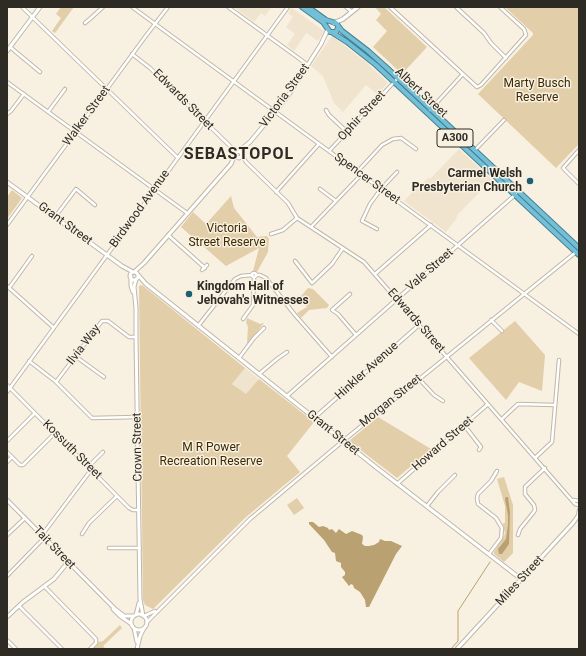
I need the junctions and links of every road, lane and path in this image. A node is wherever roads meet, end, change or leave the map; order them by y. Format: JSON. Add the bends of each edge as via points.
{"nodes":[{"id":1,"x":22,"y":7,"type":"edge"},
{"id":2,"x":40,"y":7,"type":"edge"},
{"id":3,"x":103,"y":7,"type":"edge"},
{"id":4,"x":132,"y":7,"type":"edge"},
{"id":5,"x":168,"y":7,"type":"edge"},
{"id":6,"x":228,"y":7,"type":"edge"},
{"id":7,"x":288,"y":7,"type":"edge"},
{"id":8,"x":302,"y":7,"type":"edge"},
{"id":9,"x":308,"y":7,"type":"edge"},
{"id":10,"x":346,"y":7,"type":"edge"},
{"id":11,"x":358,"y":7,"type":"edge"},
{"id":12,"x":390,"y":7,"type":"edge"},
{"id":13,"x":456,"y":7,"type":"edge"},
{"id":14,"x":500,"y":7,"type":"edge"},
{"id":15,"x":351,"y":13,"type":"junction"},
{"id":16,"x":32,"y":17,"type":"junction"},
{"id":17,"x":84,"y":22,"type":"dead end"},
{"id":18,"x":333,"y":22,"type":"junction"},
{"id":19,"x":155,"y":24,"type":"junction"},
{"id":20,"x":338,"y":28,"type":"junction"},
{"id":21,"x":328,"y":29,"type":"junction"},
{"id":22,"x":333,"y":33,"type":"junction"},
{"id":23,"x":267,"y":36,"type":"junction"},
{"id":24,"x":321,"y":44,"type":"junction"},
{"id":25,"x":10,"y":47,"type":"junction"},
{"id":26,"x":7,"y":51,"type":"edge"},
{"id":27,"x":132,"y":54,"type":"junction"},
{"id":28,"x":506,"y":58,"type":"junction"},
{"id":29,"x":308,"y":65,"type":"junction"},
{"id":30,"x":40,"y":72,"type":"dead end"},
{"id":31,"x":462,"y":75,"type":"junction"},
{"id":32,"x":396,"y":80,"type":"junction"},
{"id":33,"x":7,"y":82,"type":"edge"},
{"id":34,"x":233,"y":82,"type":"junction"},
{"id":35,"x":65,"y":89,"type":"dead end"},
{"id":36,"x":107,"y":89,"type":"junction"},
{"id":37,"x":24,"y":94,"type":"junction"},
{"id":38,"x":431,"y":109,"type":"junction"},
{"id":39,"x":326,"y":110,"type":"dead end"},
{"id":40,"x":48,"y":112,"type":"junction"},
{"id":41,"x":276,"y":112,"type":"junction"},
{"id":42,"x":428,"y":113,"type":"junction"},
{"id":43,"x":7,"y":114,"type":"edge"},
{"id":44,"x":504,"y":120,"type":"dead end"},
{"id":45,"x":204,"y":121,"type":"junction"},
{"id":46,"x":76,"y":132,"type":"junction"},
{"id":47,"x":347,"y":132,"type":"junction"},
{"id":48,"x":319,"y":144,"type":"junction"},
{"id":49,"x":247,"y":146,"type":"junction"},
{"id":50,"x":232,"y":148,"type":"junction"},
{"id":51,"x":416,"y":149,"type":"dead end"},
{"id":52,"x":475,"y":150,"type":"junction"},
{"id":53,"x":579,"y":150,"type":"edge"},
{"id":54,"x":239,"y":151,"type":"junction"},
{"id":55,"x":329,"y":151,"type":"junction"},
{"id":56,"x":235,"y":154,"type":"junction"},
{"id":57,"x":242,"y":154,"type":"junction"},
{"id":58,"x":178,"y":158,"type":"junction"},
{"id":59,"x":239,"y":158,"type":"junction"},
{"id":60,"x":246,"y":162,"type":"junction"},
{"id":61,"x":231,"y":164,"type":"junction"},
{"id":62,"x":357,"y":172,"type":"junction"},
{"id":63,"x":397,"y":172,"type":"dead end"},
{"id":64,"x":361,"y":175,"type":"junction"},
{"id":65,"x":7,"y":182,"type":"edge"},
{"id":66,"x":579,"y":184,"type":"edge"},
{"id":67,"x":320,"y":189,"type":"dead end"},
{"id":68,"x":381,"y":189,"type":"junction"},
{"id":69,"x":155,"y":190,"type":"junction"},
{"id":70,"x":276,"y":192,"type":"junction"},
{"id":71,"x":517,"y":193,"type":"junction"},
{"id":72,"x":28,"y":197,"type":"junction"},
{"id":73,"x":336,"y":201,"type":"junction"},
{"id":74,"x":95,"y":205,"type":"dead end"},
{"id":75,"x":187,"y":213,"type":"junction"},
{"id":76,"x":55,"y":217,"type":"junction"},
{"id":77,"x":297,"y":218,"type":"junction"},
{"id":78,"x":430,"y":225,"type":"junction"},
{"id":79,"x":7,"y":226,"type":"edge"},
{"id":80,"x":311,"y":227,"type":"junction"},
{"id":81,"x":377,"y":229,"type":"dead end"},
{"id":82,"x":271,"y":234,"type":"dead end"},
{"id":83,"x":168,"y":236,"type":"junction"},
{"id":84,"x":458,"y":246,"type":"junction"},
{"id":85,"x":343,"y":248,"type":"junction"},
{"id":86,"x":578,"y":252,"type":"edge"},
{"id":87,"x":107,"y":255,"type":"junction"},
{"id":88,"x":32,"y":256,"type":"dead end"},
{"id":89,"x":296,"y":261,"type":"dead end"},
{"id":90,"x":144,"y":263,"type":"junction"},
{"id":91,"x":122,"y":266,"type":"junction"},
{"id":92,"x":205,"y":268,"type":"dead end"},
{"id":93,"x":134,"y":272,"type":"junction"},
{"id":94,"x":375,"y":274,"type":"junction"},
{"id":95,"x":138,"y":275,"type":"junction"},
{"id":96,"x":131,"y":276,"type":"junction"},
{"id":97,"x":254,"y":276,"type":"junction"},
{"id":98,"x":136,"y":279,"type":"junction"},
{"id":99,"x":146,"y":284,"type":"junction"},
{"id":100,"x":8,"y":287,"type":"edge"},
{"id":101,"x":350,"y":294,"type":"dead end"},
{"id":102,"x":524,"y":294,"type":"junction"},
{"id":103,"x":134,"y":296,"type":"junction"},
{"id":104,"x":397,"y":299,"type":"junction"},
{"id":105,"x":243,"y":319,"type":"dead end"},
{"id":106,"x":491,"y":320,"type":"junction"},
{"id":107,"x":419,"y":325,"type":"junction"},
{"id":108,"x":198,"y":326,"type":"junction"},
{"id":109,"x":54,"y":328,"type":"junction"},
{"id":110,"x":264,"y":328,"type":"dead end"},
{"id":111,"x":502,"y":332,"type":"dead end"},
{"id":112,"x":579,"y":334,"type":"edge"},
{"id":113,"x":356,"y":335,"type":"junction"},
{"id":114,"x":136,"y":336,"type":"junction"},
{"id":115,"x":287,"y":352,"type":"dead end"},
{"id":116,"x":75,"y":356,"type":"junction"},
{"id":117,"x":446,"y":356,"type":"junction"},
{"id":118,"x":332,"y":357,"type":"junction"},
{"id":119,"x":239,"y":358,"type":"junction"},
{"id":120,"x":559,"y":360,"type":"dead end"},
{"id":121,"x":29,"y":361,"type":"junction"},
{"id":122,"x":259,"y":374,"type":"junction"},
{"id":123,"x":104,"y":378,"type":"dead end"},
{"id":124,"x":419,"y":379,"type":"junction"},
{"id":125,"x":56,"y":382,"type":"junction"},
{"id":126,"x":7,"y":385,"type":"edge"},
{"id":127,"x":10,"y":388,"type":"junction"},
{"id":128,"x":7,"y":392,"type":"edge"},
{"id":129,"x":287,"y":396,"type":"junction"},
{"id":130,"x":443,"y":401,"type":"dead end"},
{"id":131,"x":488,"y":404,"type":"junction"},
{"id":132,"x":555,"y":405,"type":"junction"},
{"id":133,"x":35,"y":413,"type":"junction"},
{"id":134,"x":138,"y":417,"type":"junction"},
{"id":135,"x":314,"y":418,"type":"junction"},
{"id":136,"x":502,"y":419,"type":"junction"},
{"id":137,"x":464,"y":425,"type":"junction"},
{"id":138,"x":55,"y":433,"type":"junction"},
{"id":139,"x":7,"y":441,"type":"edge"},
{"id":140,"x":343,"y":441,"type":"junction"},
{"id":141,"x":480,"y":450,"type":"dead end"},
{"id":142,"x":7,"y":452,"type":"edge"},
{"id":143,"x":103,"y":452,"type":"dead end"},
{"id":144,"x":12,"y":457,"type":"junction"},
{"id":145,"x":536,"y":458,"type":"junction"},
{"id":146,"x":7,"y":462,"type":"edge"},
{"id":147,"x":88,"y":467,"type":"junction"},
{"id":148,"x":545,"y":468,"type":"junction"},
{"id":149,"x":91,"y":470,"type":"junction"},
{"id":150,"x":497,"y":471,"type":"dead end"},
{"id":151,"x":455,"y":474,"type":"dead end"},
{"id":152,"x":397,"y":484,"type":"junction"},
{"id":153,"x":117,"y":496,"type":"junction"},
{"id":154,"x":571,"y":498,"type":"junction"},
{"id":155,"x":7,"y":500,"type":"edge"},
{"id":156,"x":579,"y":501,"type":"edge"},
{"id":157,"x":579,"y":505,"type":"edge"},
{"id":158,"x":427,"y":506,"type":"junction"},
{"id":159,"x":139,"y":510,"type":"junction"},
{"id":160,"x":579,"y":514,"type":"edge"},
{"id":161,"x":25,"y":518,"type":"junction"},
{"id":162,"x":82,"y":534,"type":"dead end"},
{"id":163,"x":7,"y":535,"type":"edge"},
{"id":164,"x":518,"y":535,"type":"dead end"},
{"id":165,"x":43,"y":536,"type":"junction"},
{"id":166,"x":109,"y":548,"type":"dead end"},
{"id":167,"x":140,"y":548,"type":"junction"},
{"id":168,"x":489,"y":554,"type":"junction"},
{"id":169,"x":68,"y":562,"type":"junction"},
{"id":170,"x":7,"y":576,"type":"edge"},
{"id":171,"x":521,"y":579,"type":"junction"},
{"id":172,"x":45,"y":587,"type":"junction"},
{"id":173,"x":101,"y":596,"type":"junction"},
{"id":174,"x":140,"y":599,"type":"junction"},
{"id":175,"x":19,"y":606,"type":"junction"},
{"id":176,"x":160,"y":607,"type":"junction"},
{"id":177,"x":135,"y":615,"type":"junction"},
{"id":178,"x":144,"y":616,"type":"junction"},
{"id":179,"x":7,"y":617,"type":"edge"},
{"id":180,"x":146,"y":622,"type":"junction"},
{"id":181,"x":132,"y":626,"type":"junction"},
{"id":182,"x":144,"y":627,"type":"junction"},
{"id":183,"x":7,"y":640,"type":"edge"},
{"id":184,"x":138,"y":644,"type":"junction"},
{"id":185,"x":16,"y":649,"type":"edge"},
{"id":186,"x":62,"y":649,"type":"edge"},
{"id":187,"x":90,"y":649,"type":"edge"},
{"id":188,"x":137,"y":649,"type":"edge"},
{"id":189,"x":457,"y":649,"type":"edge"}],
"edges":[{"from":1,"to":16,"type":"street"},
{"from":2,"to":16,"type":"street"},
{"from":3,"to":17,"type":"street"},
{"from":4,"to":19,"type":"street","name":"Spencer Street"},
{"from":5,"to":19,"type":"street","name":"Walker Street"},
{"from":6,"to":23,"type":"street"},
{"from":7,"to":23,"type":"street","name":"Birdwood Avenue"},
{"from":8,"to":21,"type":"highway","via":[[323,22]]},
{"from":9,"to":18,"type":"highway"},
{"from":10,"to":15,"type":"street"},
{"from":11,"to":15,"type":"main road"},
{"from":12,"to":31,"type":"street"},
{"from":13,"to":28,"type":"street"},
{"from":14,"to":28,"type":"street","via":[[524,28],[526,34]]},
{"from":15,"to":18,"type":"main road","via":[[340,21]]},
{"from":15,"to":20,"type":"main road"},
{"from":16,"to":25,"type":"street"},
{"from":16,"to":36,"type":"street"},
{"from":18,"to":20,"type":"highway"},
{"from":18,"to":21,"type":"highway","via":[[328,25]]},
{"from":19,"to":27,"type":"street","name":"Walker Street"},
{"from":19,"to":34,"type":"street","name":"Spencer Street"},
{"from":20,"to":22,"type":"highway"},
{"from":20,"to":32,"type":"highway","name":"Albert Street","number":"A300","via":[[368,52]]},
{"from":21,"to":22,"type":"highway"},
{"from":21,"to":24,"type":"street","name":"Victoria Street"},
{"from":22,"to":24,"type":"street","name":"Victoria Street"},
{"from":22,"to":32,"type":"highway","name":"Albert Street","number":"A300"},
{"from":23,"to":29,"type":"street"},
{"from":23,"to":34,"type":"street","name":"Birdwood Avenue"},
{"from":24,"to":29,"type":"street","name":"Victoria Street"},
{"from":25,"to":26,"type":"street"},
{"from":25,"to":30,"type":"street"},
{"from":27,"to":36,"type":"street","name":"Walker Street"},
{"from":27,"to":45,"type":"street","name":"Edwards Street","via":[[150,68]]},
{"from":28,"to":31,"type":"street","via":[[478,87]]},
{"from":29,"to":41,"type":"street","name":"Victoria Street"},
{"from":31,"to":38,"type":"street"},
{"from":32,"to":38,"type":"highway","name":"Albert Street","number":"A300"},
{"from":32,"to":42,"type":"highway","name":"Albert Street","number":"A300"},
{"from":32,"to":47,"type":"street","name":"Ophir Street"},
{"from":33,"to":37,"type":"street"},
{"from":34,"to":41,"type":"street","name":"Spencer Street"},
{"from":34,"to":45,"type":"street","name":"Birdwood Avenue"},
{"from":35,"to":40,"type":"street"},
{"from":36,"to":46,"type":"street","name":"Walker Street"},
{"from":36,"to":58,"type":"street"},
{"from":37,"to":40,"type":"street"},
{"from":37,"to":43,"type":"street"},
{"from":38,"to":42,"type":"street"},
{"from":38,"to":52,"type":"highway","name":"Albert Street","number":"A300"},
{"from":39,"to":47,"type":"street"},
{"from":40,"to":46,"type":"street"},
{"from":41,"to":48,"type":"street","name":"Spencer Street"},
{"from":41,"to":49,"type":"street","name":"Victoria Street"},
{"from":42,"to":71,"type":"highway","name":"Albert Street","number":"A300"},
{"from":44,"to":52,"type":"street"},
{"from":45,"to":50,"type":"street","name":"Edwards Street"},
{"from":45,"to":58,"type":"street","name":"Birdwood Avenue"},
{"from":46,"to":69,"type":"street"},
{"from":46,"to":72,"type":"street","name":"Walker Street"},
{"from":47,"to":55,"type":"street","name":"Ophir Street"},
{"from":48,"to":55,"type":"street","name":"Spencer Street"},
{"from":48,"to":70,"type":"street"},
{"from":49,"to":54,"type":"street","name":"Victoria Street"},
{"from":49,"to":57,"type":"street","name":"Victoria Street"},
{"from":50,"to":54,"type":"street","name":"Edwards Street"},
{"from":50,"to":56,"type":"street","name":"Edwards Street"},
{"from":51,"to":62,"type":"street","via":[[402,139],[393,139],[380,147]]},
{"from":52,"to":71,"type":"highway","name":"Albert Street","number":"A300"},
{"from":53,"to":66,"type":"street","via":[[563,169]]},
{"from":54,"to":56,"type":"street","name":"Victoria Street"},
{"from":54,"to":57,"type":"street"},
{"from":55,"to":62,"type":"street","name":"Spencer Street"},
{"from":56,"to":59,"type":"street"},
{"from":56,"to":61,"type":"street"},
{"from":57,"to":59,"type":"street","name":"Victoria Street"},
{"from":57,"to":60,"type":"street","name":"Edwards Street"},
{"from":58,"to":69,"type":"street","name":"Birdwood Avenue"},
{"from":59,"to":60,"type":"street","name":"Edwards Street"},
{"from":59,"to":61,"type":"street"},
{"from":60,"to":70,"type":"street","name":"Edwards Street"},
{"from":61,"to":75,"type":"street"},
{"from":62,"to":64,"type":"street","name":"Spencer Street"},
{"from":63,"to":68,"type":"street"},
{"from":64,"to":68,"type":"street","name":"Spencer Street"},
{"from":64,"to":73,"type":"street"},
{"from":65,"to":72,"type":"street","name":"Grant Street"},
{"from":67,"to":73,"type":"street"},
{"from":68,"to":78,"type":"street","name":"Spencer Street"},
{"from":68,"to":81,"type":"street","via":[[366,210],[362,221]]},
{"from":69,"to":75,"type":"street"},
{"from":69,"to":87,"type":"street","name":"Birdwood Avenue"},
{"from":70,"to":77,"type":"street","name":"Edwards Street","via":[[287,202]]},
{"from":71,"to":84,"type":"street","name":"Vale Street"},
{"from":71,"to":86,"type":"highway","name":"Albert Street","number":"A300"},
{"from":72,"to":76,"type":"street","name":"Grant Street"},
{"from":72,"to":79,"type":"street","name":"Walker Street"},
{"from":73,"to":80,"type":"street"},
{"from":74,"to":76,"type":"street","via":[[76,189]]},
{"from":75,"to":83,"type":"street"},
{"from":76,"to":87,"type":"street","name":"Grant Street"},
{"from":77,"to":80,"type":"street","name":"Edwards Street"},
{"from":77,"to":82,"type":"street","via":[[283,230]]},
{"from":78,"to":84,"type":"street","name":"Spencer Street"},
{"from":78,"to":94,"type":"street"},
{"from":80,"to":85,"type":"street","name":"Edwards Street"},
{"from":83,"to":90,"type":"street"},
{"from":83,"to":92,"type":"street"},
{"from":84,"to":102,"type":"street","name":"Spencer Street"},
{"from":84,"to":104,"type":"street","name":"Vale Street"},
{"from":85,"to":89,"type":"street","via":[[333,263],[312,283]]},
{"from":85,"to":94,"type":"street","name":"Edwards Street","via":[[364,262]]},
{"from":86,"to":102,"type":"street","name":"Morgan Street"},
{"from":87,"to":91,"type":"street","name":"Grant Street"},
{"from":87,"to":109,"type":"street","name":"Birdwood Avenue"},
{"from":88,"to":100,"type":"street"},
{"from":90,"to":93,"type":"street"},
{"from":90,"to":95,"type":"street"},
{"from":91,"to":93,"type":"street","name":"Grant Street"},
{"from":91,"to":96,"type":"street","name":"Grant Street"},
{"from":93,"to":95,"type":"street","name":"Grant Street"},
{"from":93,"to":96,"type":"street"},
{"from":94,"to":104,"type":"street","name":"Edwards Street"},
{"from":95,"to":98,"type":"street","name":"Crown Street"},
{"from":95,"to":99,"type":"street","name":"Grant Street"},
{"from":96,"to":98,"type":"street","name":"Grant Street"},
{"from":96,"to":103,"type":"street","name":"Crown Street","via":[[130,286]]},
{"from":97,"to":105,"type":"street","via":[[253,305]]},
{"from":97,"to":108,"type":"street","via":[[241,276],[235,280]]},
{"from":97,"to":118,"type":"street","via":[[266,278]]},
{"from":98,"to":99,"type":"street","name":"Grant Street"},
{"from":98,"to":103,"type":"street","name":"Crown Street"},
{"from":99,"to":108,"type":"street","name":"Grant Street"},
{"from":100,"to":109,"type":"street"},
{"from":101,"to":113,"type":"street","via":[[332,310]]},
{"from":102,"to":106,"type":"street","name":"Morgan Street"},
{"from":102,"to":112,"type":"street","name":"Spencer Street"},
{"from":103,"to":114,"type":"street","name":"Crown Street"},
{"from":104,"to":107,"type":"street","name":"Edwards Street"},
{"from":104,"to":113,"type":"street","name":"Vale Street"},
{"from":106,"to":111,"type":"street"},
{"from":106,"to":117,"type":"street","name":"Morgan Street"},
{"from":107,"to":117,"type":"street","name":"Edwards Street"},
{"from":107,"to":135,"type":"street","name":"Hinkler Avenue"},
{"from":108,"to":119,"type":"street","name":"Grant Street"},
{"from":109,"to":121,"type":"street","name":"Birdwood Avenue"},
{"from":110,"to":119,"type":"street"},
{"from":113,"to":118,"type":"street","name":"Vale Street"},
{"from":114,"to":116,"type":"street","name":"Ilvia Way","via":[[129,336],[103,320]]},
{"from":114,"to":134,"type":"street","name":"Crown Street"},
{"from":115,"to":122,"type":"street"},
{"from":116,"to":123,"type":"street"},
{"from":116,"to":125,"type":"street","name":"Ilvia Way"},
{"from":117,"to":124,"type":"street","name":"Morgan Street"},
{"from":117,"to":131,"type":"street","name":"Edwards Street"},
{"from":118,"to":129,"type":"street","name":"Vale Street"},
{"from":119,"to":122,"type":"street","name":"Grant Street"},
{"from":120,"to":132,"type":"street"},
{"from":121,"to":125,"type":"street"},
{"from":121,"to":127,"type":"street","name":"Birdwood Avenue"},
{"from":122,"to":129,"type":"street","name":"Grant Street"},
{"from":124,"to":130,"type":"street","via":[[434,396]]},
{"from":124,"to":140,"type":"street","name":"Morgan Street"},
{"from":125,"to":134,"type":"street","via":[[92,417]]},
{"from":126,"to":127,"type":"street","name":"Kossuth Street"},
{"from":127,"to":128,"type":"street","name":"Birdwood Avenue"},
{"from":127,"to":133,"type":"street","name":"Kossuth Street"},
{"from":129,"to":135,"type":"street","name":"Grant Street"},
{"from":131,"to":136,"type":"street","name":"Edwards Street"},
{"from":131,"to":137,"type":"street","name":"Howard Street"},
{"from":132,"to":136,"type":"street","via":[[518,404]]},
{"from":132,"to":145,"type":"street","via":[[552,442]]},
{"from":133,"to":138,"type":"street","name":"Kossuth Street"},
{"from":133,"to":139,"type":"street"},
{"from":134,"to":159,"type":"street","name":"Crown Street"},
{"from":135,"to":140,"type":"street","name":"Grant Street"},
{"from":136,"to":145,"type":"street","name":"Edwards Street"},
{"from":137,"to":141,"type":"street","via":[[481,447]]},
{"from":137,"to":152,"type":"street","name":"Howard Street"},
{"from":138,"to":144,"type":"street","via":[[23,466]]},
{"from":138,"to":147,"type":"street","name":"Kossuth Street"},
{"from":140,"to":152,"type":"street","name":"Grant Street"},
{"from":140,"to":176,"type":"street","name":"Morgan Street","via":[[243,525]]},
{"from":142,"to":144,"type":"street"},
{"from":143,"to":147,"type":"street"},
{"from":144,"to":146,"type":"street"},
{"from":145,"to":148,"type":"street","name":"Edwards Street"},
{"from":147,"to":149,"type":"street","name":"Kossuth Street"},
{"from":148,"to":154,"type":"street","name":"Edwards Street"},
{"from":148,"to":164,"type":"street","via":[[525,487],[525,494],[535,510]]},
{"from":149,"to":153,"type":"street","name":"Kossuth Street"},
{"from":149,"to":165,"type":"street"},
{"from":150,"to":168,"type":"street","via":[[476,498],[478,504],[496,518],[501,527],[500,539]]},
{"from":151,"to":158,"type":"street"},
{"from":152,"to":158,"type":"street","name":"Grant Street"},
{"from":153,"to":159,"type":"street","name":"Kossuth Street","via":[[130,509]]},
{"from":153,"to":162,"type":"street","via":[[89,523]]},
{"from":154,"to":156,"type":"street","name":"Edwards Street"},
{"from":154,"to":157,"type":"street","name":"Edwards Street"},
{"from":155,"to":161,"type":"street","name":"Tait Street"},
{"from":158,"to":168,"type":"street","name":"Grant Street"},
{"from":159,"to":167,"type":"street","name":"Crown Street"},
{"from":160,"to":171,"type":"street","name":"Miles Street"},
{"from":161,"to":163,"type":"street"},
{"from":161,"to":165,"type":"street","name":"Tait Street"},
{"from":165,"to":169,"type":"street","name":"Tait Street"},
{"from":165,"to":170,"type":"street"},
{"from":166,"to":167,"type":"street"},
{"from":167,"to":174,"type":"street","name":"Crown Street"},
{"from":168,"to":171,"type":"street","name":"Grant Street"},
{"from":169,"to":172,"type":"street"},
{"from":169,"to":173,"type":"street","name":"Tait Street"},
{"from":171,"to":189,"type":"street","name":"Miles Street"},
{"from":172,"to":175,"type":"street"},
{"from":172,"to":187,"type":"street","via":[[95,638],[96,644]]},
{"from":173,"to":177,"type":"street","name":"Tait Street","via":[[122,615]]},
{"from":173,"to":181,"type":"street","name":"Tait Street"},
{"from":174,"to":177,"type":"street","name":"Crown Street"},
{"from":174,"to":178,"type":"street","name":"Crown Street"},
{"from":175,"to":179,"type":"street"},
{"from":175,"to":186,"type":"street"},
{"from":176,"to":178,"type":"street","name":"Morgan Street"},
{"from":176,"to":180,"type":"street","name":"Morgan Street"},
{"from":177,"to":178,"type":"street"},
{"from":177,"to":181,"type":"street","via":[[131,619]]},
{"from":178,"to":180,"type":"street"},
{"from":180,"to":182,"type":"street"},
{"from":181,"to":182,"type":"street","via":[[140,630]]},
{"from":181,"to":184,"type":"street"},
{"from":182,"to":184,"type":"street"},
{"from":183,"to":185,"type":"street"},
{"from":184,"to":188,"type":"street"}]}
